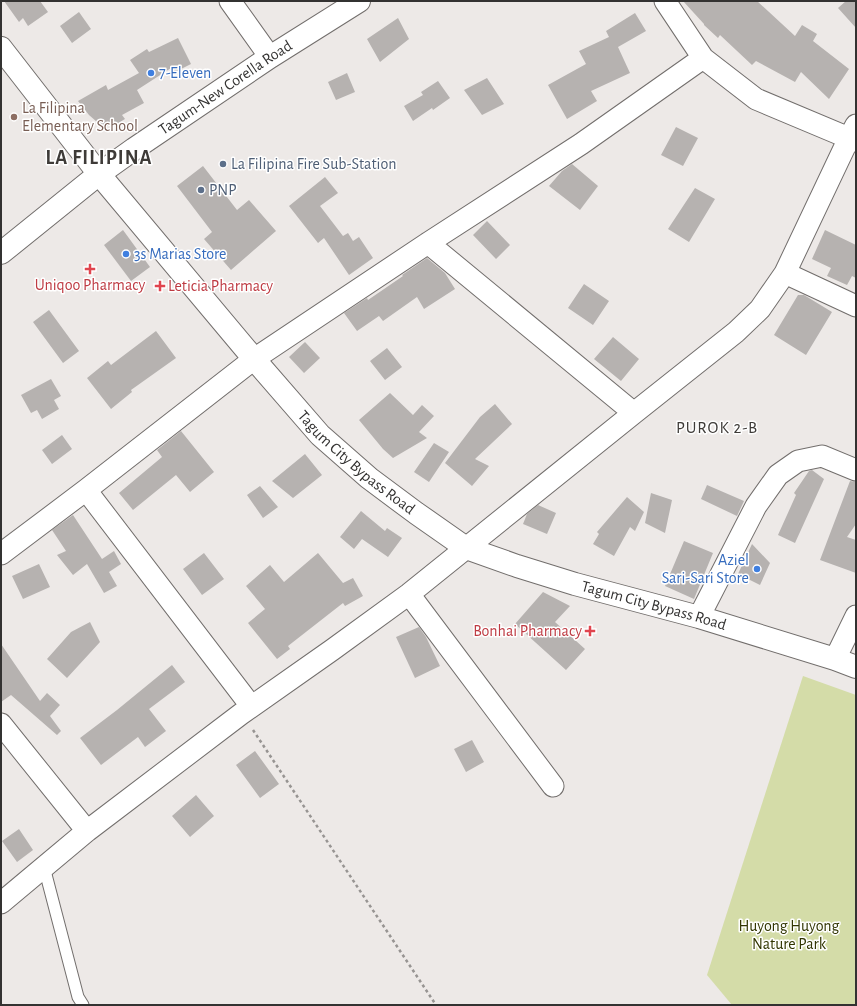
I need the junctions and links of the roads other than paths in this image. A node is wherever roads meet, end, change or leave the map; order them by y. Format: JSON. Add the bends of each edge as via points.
{"nodes":[{"id":1,"x":230,"y":1,"type":"edge"},
{"id":2,"x":359,"y":1,"type":"edge"},
{"id":3,"x":665,"y":1,"type":"edge"},
{"id":4,"x":1,"y":48,"type":"edge"},
{"id":5,"x":270,"y":58,"type":"junction"},
{"id":6,"x":703,"y":58,"type":"junction"},
{"id":7,"x":854,"y":135,"type":"edge"},
{"id":8,"x":99,"y":174,"type":"junction"},
{"id":9,"x":428,"y":243,"type":"junction"},
{"id":10,"x":1,"y":253,"type":"edge"},
{"id":11,"x":785,"y":273,"type":"junction"},
{"id":12,"x":856,"y":306,"type":"edge"},
{"id":13,"x":254,"y":359,"type":"junction"},
{"id":14,"x":634,"y":413,"type":"junction"},
{"id":15,"x":856,"y":470,"type":"edge"},
{"id":16,"x":86,"y":490,"type":"junction"},
{"id":17,"x":466,"y":548,"type":"junction"},
{"id":18,"x":1,"y":554,"type":"edge"},
{"id":19,"x":409,"y":594,"type":"junction"},
{"id":20,"x":856,"y":616,"type":"edge"},
{"id":21,"x":699,"y":617,"type":"junction"},
{"id":22,"x":835,"y":659,"type":"junction"},
{"id":23,"x":856,"y":667,"type":"edge"},
{"id":24,"x":246,"y":710,"type":"junction"},
{"id":25,"x":1,"y":724,"type":"edge"},
{"id":26,"x":553,"y":786,"type":"dead end"},
{"id":27,"x":87,"y":831,"type":"junction"},
{"id":28,"x":44,"y":867,"type":"junction"},
{"id":29,"x":1,"y":903,"type":"edge"},
{"id":30,"x":83,"y":1005,"type":"edge"}],
"edges":[{"from":1,"to":5,"type":"street"},
{"from":2,"to":5,"type":"main road","name":"Tagum-New Corella Road"},
{"from":3,"to":6,"type":"street"},
{"from":4,"to":8,"type":"main road","name":"Tagum City Bypass Road"},
{"from":5,"to":8,"type":"main road","name":"Tagum-New Corella Road"},
{"from":6,"to":7,"type":"street","via":[[756,99],[810,122]]},
{"from":6,"to":9,"type":"street","via":[[581,144]]},
{"from":7,"to":11,"type":"street"},
{"from":8,"to":10,"type":"main road","name":"Tagum-New Corella Road"},
{"from":8,"to":13,"type":"main road","name":"Tagum City Bypass Road"},
{"from":9,"to":13,"type":"street"},
{"from":9,"to":14,"type":"street"},
{"from":11,"to":12,"type":"street"},
{"from":11,"to":14,"type":"street","via":[[760,309],[736,332]]},
{"from":13,"to":16,"type":"street"},
{"from":13,"to":17,"type":"main road","name":"Tagum City Bypass Road","via":[[320,435],[369,478]]},
{"from":14,"to":17,"type":"street"},
{"from":15,"to":21,"type":"street","via":[[822,456],[798,460],[778,475],[756,506]]},
{"from":16,"to":18,"type":"street"},
{"from":16,"to":24,"type":"street"},
{"from":17,"to":19,"type":"street"},
{"from":17,"to":21,"type":"main road","name":"Tagum City Bypass Road","via":[[575,584]]},
{"from":19,"to":24,"type":"street"},
{"from":19,"to":26,"type":"street"},
{"from":20,"to":22,"type":"street"},
{"from":21,"to":22,"type":"main road","name":"Tagum City Bypass Road"},
{"from":22,"to":23,"type":"main road","name":"Tagum City Bypass Road"},
{"from":24,"to":27,"type":"street"},
{"from":25,"to":27,"type":"street"},
{"from":27,"to":28,"type":"street"},
{"from":28,"to":29,"type":"street"},
{"from":28,"to":30,"type":"lane","via":[[78,997]]}]}
